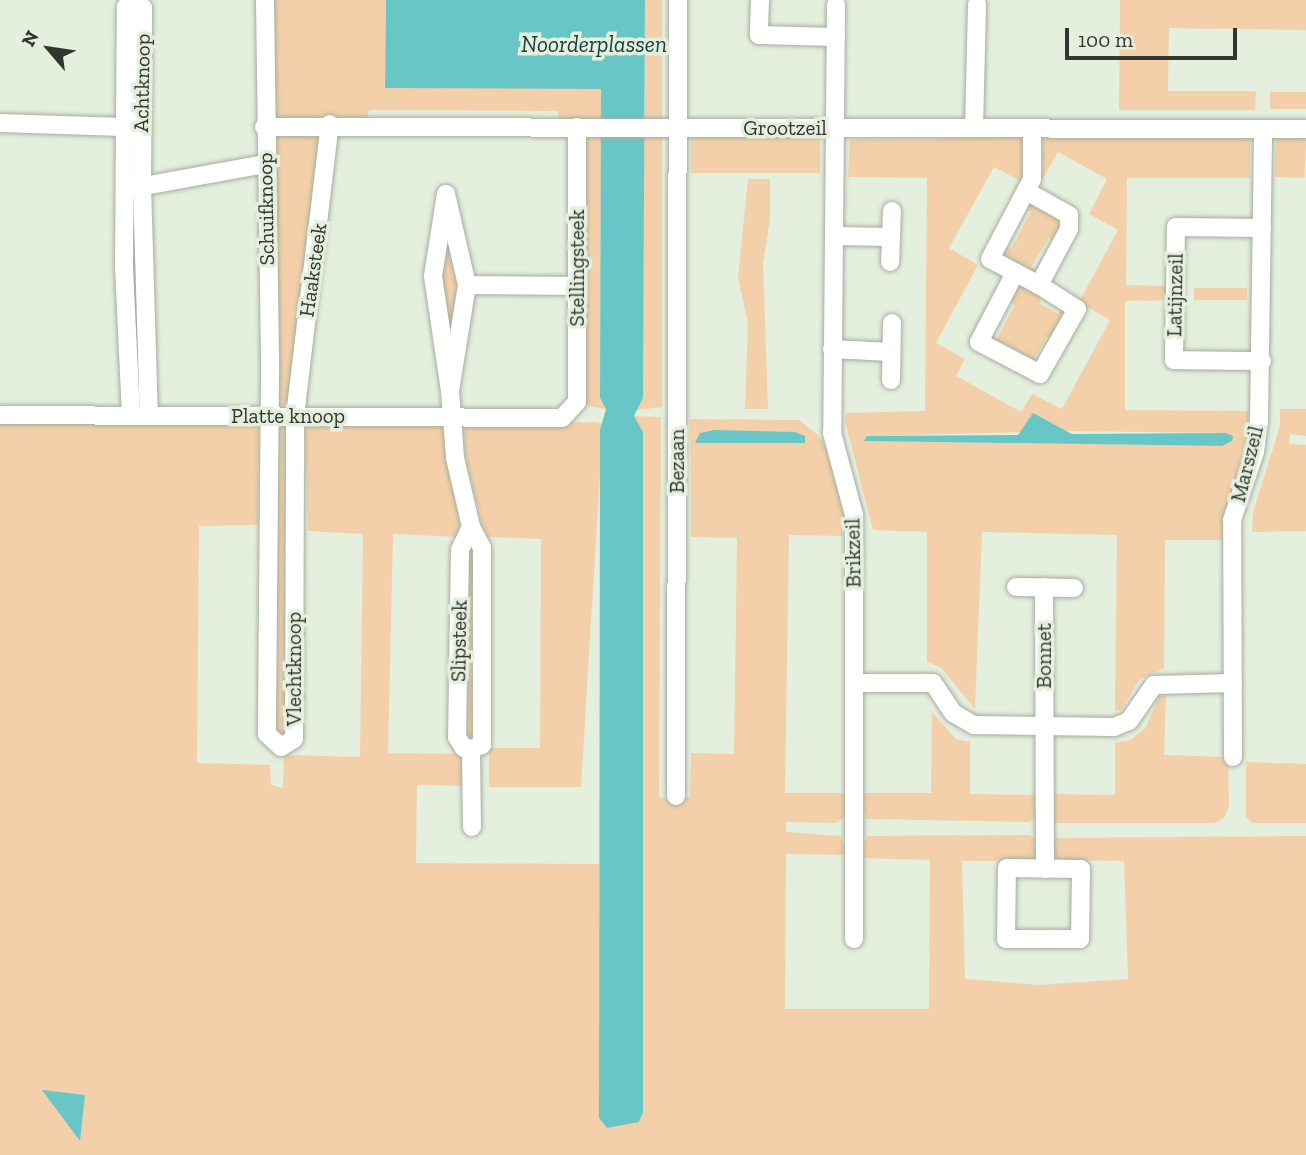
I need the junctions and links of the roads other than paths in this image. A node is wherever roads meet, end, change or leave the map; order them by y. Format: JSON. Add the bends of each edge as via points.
{"nodes":[{"id":1,"x":265,"y":0,"type":"edge"},
{"id":2,"x":678,"y":0,"type":"edge"},
{"id":3,"x":760,"y":0,"type":"edge"},
{"id":4,"x":977,"y":4,"type":"dead end"},
{"id":5,"x":836,"y":5,"type":"dead end"},
{"id":6,"x":836,"y":37,"type":"junction"},
{"id":7,"x":0,"y":123,"type":"edge"},
{"id":8,"x":330,"y":124,"type":"junction"},
{"id":9,"x":124,"y":127,"type":"junction"},
{"id":10,"x":264,"y":127,"type":"junction"},
{"id":11,"x":583,"y":127,"type":"junction"},
{"id":12,"x":677,"y":127,"type":"junction"},
{"id":13,"x":834,"y":128,"type":"junction"},
{"id":14,"x":974,"y":128,"type":"junction"},
{"id":15,"x":1031,"y":129,"type":"junction"},
{"id":16,"x":1263,"y":129,"type":"junction"},
{"id":17,"x":1306,"y":129,"type":"edge"},
{"id":18,"x":141,"y":138,"type":"junction"},
{"id":19,"x":265,"y":164,"type":"junction"},
{"id":20,"x":134,"y":188,"type":"junction"},
{"id":21,"x":1028,"y":191,"type":"junction"},
{"id":22,"x":892,"y":211,"type":"dead end"},
{"id":23,"x":1262,"y":228,"type":"junction"},
{"id":24,"x":834,"y":236,"type":"junction"},
{"id":25,"x":891,"y":237,"type":"junction"},
{"id":26,"x":890,"y":262,"type":"dead end"},
{"id":27,"x":1015,"y":273,"type":"junction"},
{"id":28,"x":467,"y":285,"type":"junction"},
{"id":29,"x":1039,"y":285,"type":"junction"},
{"id":30,"x":578,"y":286,"type":"junction"},
{"id":31,"x":892,"y":323,"type":"dead end"},
{"id":32,"x":832,"y":349,"type":"junction"},
{"id":33,"x":890,"y":352,"type":"junction"},
{"id":34,"x":1262,"y":361,"type":"junction"},
{"id":35,"x":891,"y":380,"type":"dead end"},
{"id":36,"x":450,"y":391,"type":"junction"},
{"id":37,"x":574,"y":410,"type":"joint"},
{"id":38,"x":0,"y":415,"type":"edge"},
{"id":39,"x":295,"y":415,"type":"junction"},
{"id":40,"x":131,"y":416,"type":"junction"},
{"id":41,"x":149,"y":416,"type":"junction"},
{"id":42,"x":270,"y":417,"type":"junction"},
{"id":43,"x":451,"y":417,"type":"junction"},
{"id":44,"x":471,"y":527,"type":"junction"},
{"id":45,"x":1016,"y":587,"type":"dead end"},
{"id":46,"x":1044,"y":587,"type":"junction"},
{"id":47,"x":1074,"y":588,"type":"dead end"},
{"id":48,"x":853,"y":683,"type":"junction"},
{"id":49,"x":1233,"y":683,"type":"junction"},
{"id":50,"x":1045,"y":725,"type":"junction"},
{"id":51,"x":471,"y":749,"type":"junction"},
{"id":52,"x":1233,"y":757,"type":"dead end"},
{"id":53,"x":676,"y":796,"type":"dead end"},
{"id":54,"x":472,"y":827,"type":"dead end"},
{"id":55,"x":1045,"y":869,"type":"junction"},
{"id":56,"x":854,"y":939,"type":"dead end"}],
"edges":[{"from":1,"to":10,"type":"street","name":"Schuifknoop"},
{"from":2,"to":12,"type":"street","name":"Bezaan"},
{"from":3,"to":6,"type":"street","via":[[759,34]]},
{"from":4,"to":14,"type":"street"},
{"from":5,"to":6,"type":"street","name":"Brikzeil"},
{"from":6,"to":13,"type":"street","name":"Brikzeil"},
{"from":7,"to":9,"type":"street"},
{"from":8,"to":10,"type":"street","name":"Grootzeil"},
{"from":8,"to":11,"type":"street","name":"Grootzeil"},
{"from":8,"to":39,"type":"street","name":"Haaksteek"},
{"from":9,"to":18,"type":"street"},
{"from":9,"to":18,"type":"street","name":"Achtknoop","via":[[126,7],[143,8]]},
{"from":9,"to":20,"type":"street","name":"Achtknoop"},
{"from":10,"to":19,"type":"street","name":"Schuifknoop"},
{"from":11,"to":12,"type":"street","name":"Grootzeil"},
{"from":11,"to":30,"type":"street","name":"Stellingsteek"},
{"from":12,"to":13,"type":"street","name":"Grootzeil"},
{"from":12,"to":53,"type":"street","name":"Bezaan"},
{"from":13,"to":14,"type":"street","name":"Grootzeil"},
{"from":13,"to":24,"type":"street","name":"Brikzeil"},
{"from":14,"to":15,"type":"street","name":"Grootzeil"},
{"from":15,"to":16,"type":"street","name":"Grootzeil"},
{"from":15,"to":21,"type":"street"},
{"from":16,"to":17,"type":"street","name":"Grootzeil"},
{"from":16,"to":23,"type":"street","name":"Marszeil"},
{"from":18,"to":20,"type":"street","name":"Achtknoop"},
{"from":19,"to":20,"type":"street"},
{"from":19,"to":42,"type":"street","name":"Schuifknoop"},
{"from":20,"to":40,"type":"street","name":"Achtknoop","via":[[124,266]]},
{"from":20,"to":41,"type":"street","name":"Achtknoop"},
{"from":21,"to":27,"type":"street","via":[[990,258]]},
{"from":21,"to":29,"type":"street","via":[[1069,215],[1069,229]]},
{"from":22,"to":25,"type":"street"},
{"from":23,"to":34,"type":"street","name":"Marszeil"},
{"from":23,"to":34,"type":"street","name":"Latijnzeil","via":[[1176,227],[1174,360]]},
{"from":24,"to":25,"type":"street"},
{"from":24,"to":32,"type":"street","name":"Brikzeil"},
{"from":25,"to":26,"type":"street"},
{"from":27,"to":29,"type":"street"},
{"from":27,"to":29,"type":"street","via":[[979,342],[1040,374],[1077,309]]},
{"from":28,"to":30,"type":"street"},
{"from":28,"to":36,"type":"street"},
{"from":28,"to":36,"type":"street","via":[[446,194],[433,276]]},
{"from":30,"to":37,"type":"street","name":"Stellingsteek"},
{"from":31,"to":33,"type":"street"},
{"from":32,"to":33,"type":"street"},
{"from":32,"to":48,"type":"street","name":"Brikzeil","via":[[832,433],[854,515]]},
{"from":33,"to":35,"type":"street"},
{"from":34,"to":49,"type":"street","name":"Marszeil","via":[[1255,452],[1233,520]]},
{"from":36,"to":43,"type":"street","name":"Slipsteek"},
{"from":37,"to":43,"type":"street","name":"Platte knoop","via":[[562,418]]},
{"from":38,"to":40,"type":"street","name":"Platte knoop"},
{"from":39,"to":42,"type":"street","name":"Platte knoop"},
{"from":39,"to":42,"type":"street","name":"Vlechtknoop","via":[[294,739],[281,747],[267,734]]},
{"from":39,"to":43,"type":"street","name":"Platte knoop"},
{"from":40,"to":41,"type":"street","name":"Platte knoop"},
{"from":41,"to":42,"type":"street","name":"Platte knoop"},
{"from":43,"to":44,"type":"street","name":"Slipsteek"},
{"from":44,"to":51,"type":"street","name":"Slipsteek","via":[[460,550],[457,737]]},
{"from":44,"to":51,"type":"street","name":"Slipsteek","via":[[482,548],[482,745]]},
{"from":45,"to":46,"type":"street"},
{"from":46,"to":47,"type":"street"},
{"from":46,"to":50,"type":"street","name":"Bonnet"},
{"from":48,"to":50,"type":"street","via":[[933,684],[963,722]]},
{"from":48,"to":56,"type":"street","name":"Brikzeil"},
{"from":49,"to":50,"type":"street","via":[[1154,685],[1129,721],[1121,725]]},
{"from":49,"to":52,"type":"street","name":"Marszeil"},
{"from":50,"to":55,"type":"street","name":"Bonnet"},
{"from":51,"to":54,"type":"street","name":"Slipsteek"},
{"from":55,"to":55,"type":"street","via":[[1007,869],[1006,939],[1080,939],[1081,869]]}]}
